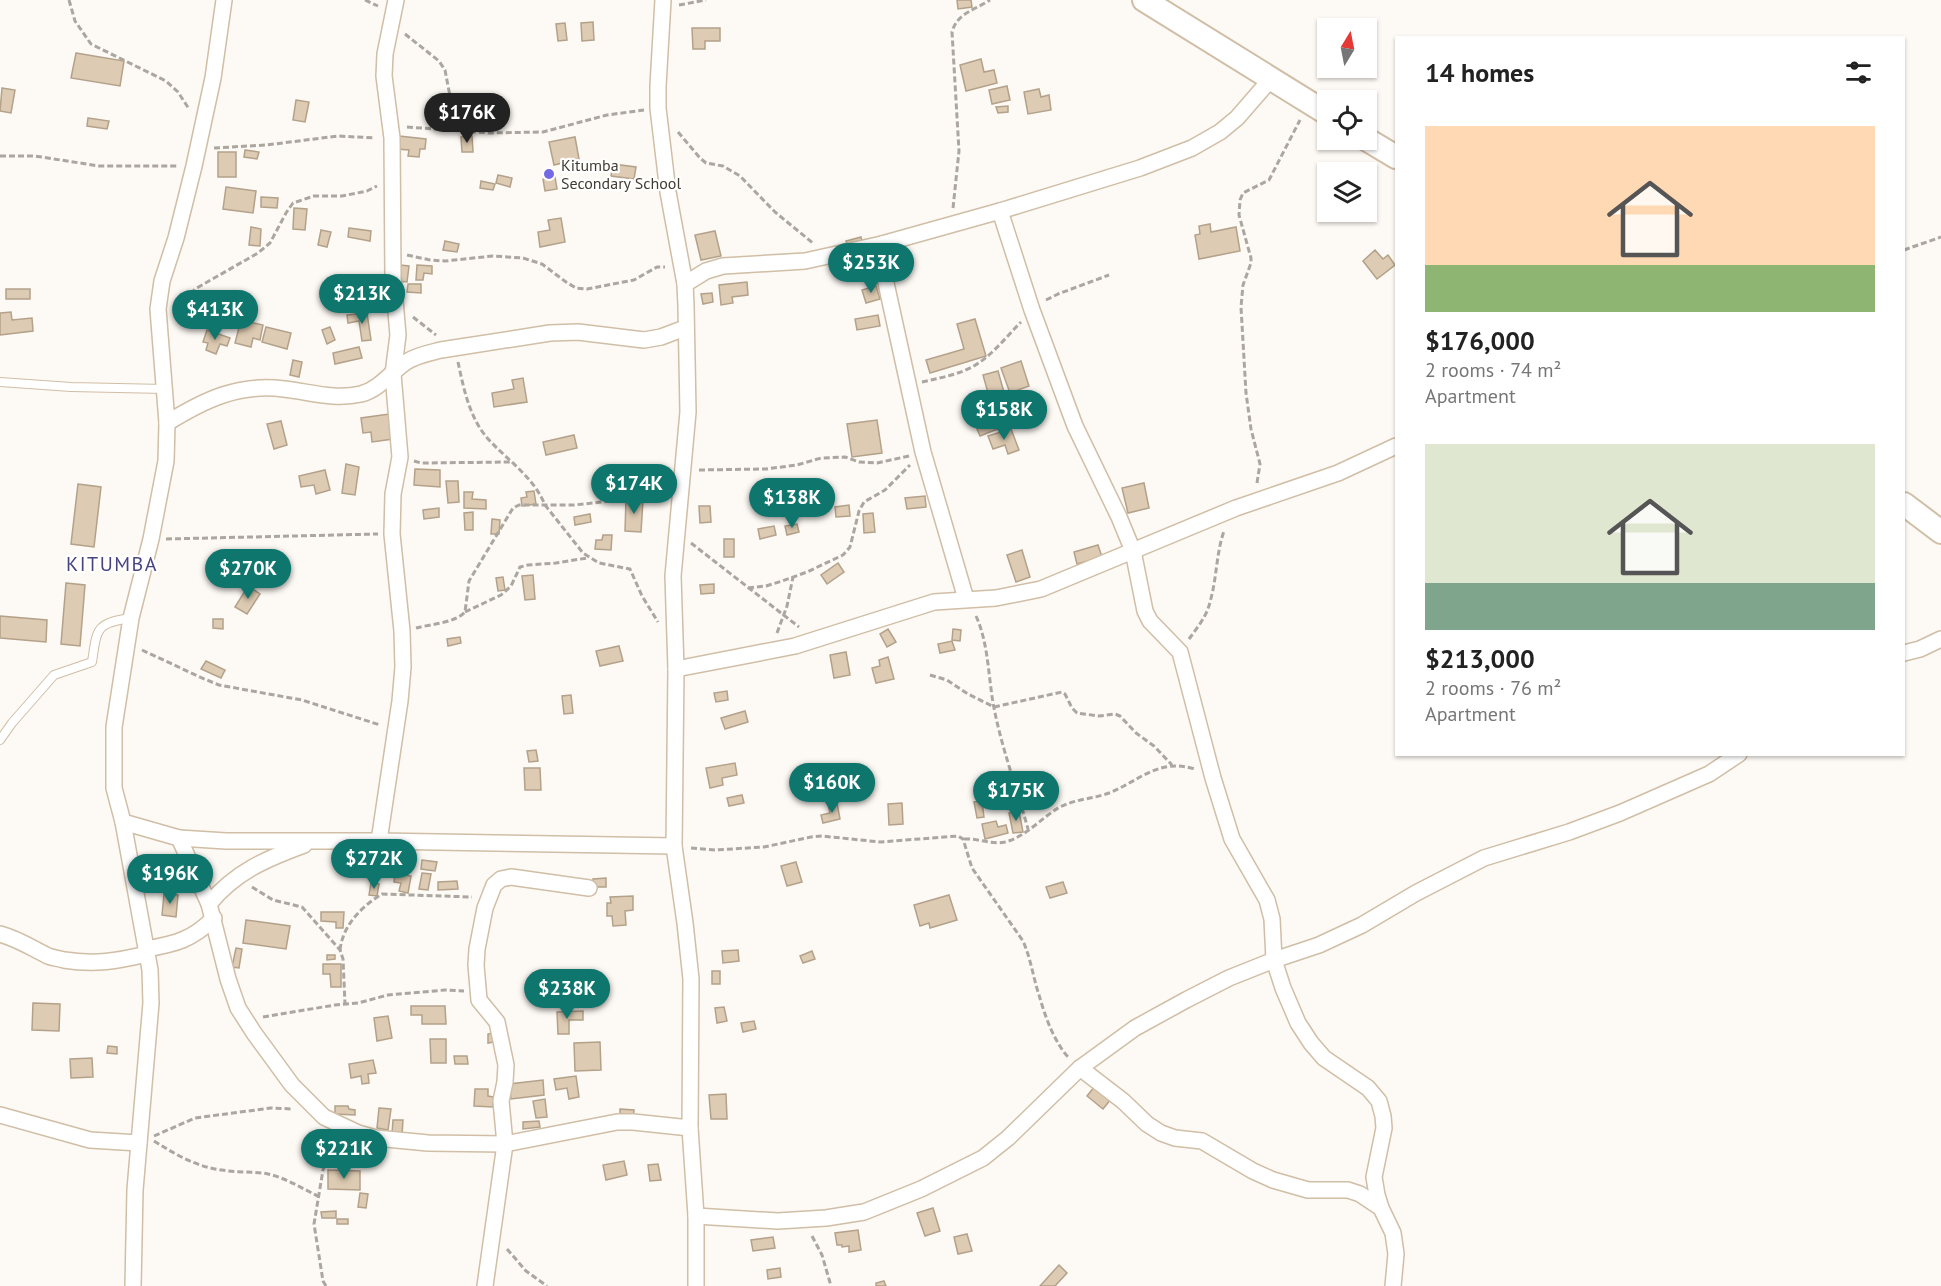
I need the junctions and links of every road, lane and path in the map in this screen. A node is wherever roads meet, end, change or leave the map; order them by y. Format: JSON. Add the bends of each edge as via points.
{"nodes":[{"id":1,"x":69,"y":0,"type":"edge"},
{"id":2,"x":224,"y":0,"type":"edge"},
{"id":3,"x":396,"y":0,"type":"edge"},
{"id":4,"x":706,"y":0,"type":"edge"},
{"id":5,"x":990,"y":0,"type":"edge"},
{"id":6,"x":1144,"y":0,"type":"edge"},
{"id":7,"x":663,"y":4,"type":"edge"},
{"id":8,"x":392,"y":18,"type":"junction"},
{"id":9,"x":1270,"y":80,"type":"junction"},
{"id":10,"x":658,"y":108,"type":"junction"},
{"id":11,"x":1317,"y":108,"type":"edge"},
{"id":12,"x":1317,"y":110,"type":"edge"},
{"id":13,"x":202,"y":128,"type":"junction"},
{"id":14,"x":391,"y":132,"type":"junction"},
{"id":15,"x":470,"y":132,"type":"junction"},
{"id":16,"x":1377,"y":146,"type":"edge"},
{"id":17,"x":198,"y":148,"type":"junction"},
{"id":18,"x":0,"y":156,"type":"edge"},
{"id":19,"x":1395,"y":157,"type":"edge"},
{"id":20,"x":194,"y":166,"type":"junction"},
{"id":21,"x":392,"y":180,"type":"junction"},
{"id":22,"x":1000,"y":211,"type":"junction"},
{"id":23,"x":951,"y":225,"type":"junction"},
{"id":24,"x":1941,"y":237,"type":"edge"},
{"id":25,"x":882,"y":244,"type":"junction"},
{"id":26,"x":1905,"y":250,"type":"edge"},
{"id":27,"x":393,"y":251,"type":"junction"},
{"id":28,"x":830,"y":256,"type":"junction"},
{"id":29,"x":682,"y":268,"type":"junction"},
{"id":30,"x":1108,"y":275,"type":"dead end"},
{"id":31,"x":886,"y":283,"type":"junction"},
{"id":32,"x":685,"y":284,"type":"junction"},
{"id":33,"x":395,"y":303,"type":"junction"},
{"id":34,"x":1032,"y":310,"type":"junction"},
{"id":35,"x":685,"y":328,"type":"junction"},
{"id":36,"x":160,"y":333,"type":"junction"},
{"id":37,"x":455,"y":349,"type":"junction"},
{"id":38,"x":393,"y":374,"type":"junction"},
{"id":39,"x":0,"y":382,"type":"edge"},
{"id":40,"x":908,"y":385,"type":"junction"},
{"id":41,"x":165,"y":389,"type":"junction"},
{"id":42,"x":167,"y":423,"type":"junction"},
{"id":43,"x":1395,"y":446,"type":"edge"},
{"id":44,"x":920,"y":453,"type":"junction"},
{"id":45,"x":400,"y":457,"type":"junction"},
{"id":46,"x":514,"y":462,"type":"junction"},
{"id":47,"x":683,"y":470,"type":"junction"},
{"id":48,"x":545,"y":505,"type":"junction"},
{"id":49,"x":1905,"y":505,"type":"edge"},
{"id":50,"x":1242,"y":506,"type":"junction"},
{"id":51,"x":1941,"y":532,"type":"edge"},
{"id":52,"x":677,"y":533,"type":"junction"},
{"id":53,"x":392,"y":534,"type":"junction"},
{"id":54,"x":151,"y":539,"type":"junction"},
{"id":55,"x":1133,"y":551,"type":"junction"},
{"id":56,"x":589,"y":557,"type":"junction"},
{"id":57,"x":793,"y":577,"type":"junction"},
{"id":58,"x":748,"y":588,"type":"junction"},
{"id":59,"x":966,"y":599,"type":"junction"},
{"id":60,"x":465,"y":612,"type":"junction"},
{"id":61,"x":784,"y":615,"type":"junction"},
{"id":62,"x":131,"y":618,"type":"junction"},
{"id":63,"x":659,"y":624,"type":"dead end"},
{"id":64,"x":402,"y":631,"type":"junction"},
{"id":65,"x":1941,"y":639,"type":"edge"},
{"id":66,"x":127,"y":643,"type":"junction"},
{"id":67,"x":769,"y":652,"type":"junction"},
{"id":68,"x":1180,"y":652,"type":"junction"},
{"id":69,"x":1905,"y":653,"type":"edge"},
{"id":70,"x":676,"y":669,"type":"junction"},
{"id":71,"x":930,"y":675,"type":"dead end"},
{"id":72,"x":993,"y":706,"type":"junction"},
{"id":73,"x":396,"y":730,"type":"junction"},
{"id":74,"x":0,"y":740,"type":"edge"},
{"id":75,"x":1735,"y":756,"type":"edge"},
{"id":76,"x":1172,"y":765,"type":"junction"},
{"id":77,"x":1213,"y":778,"type":"junction"},
{"id":78,"x":123,"y":822,"type":"junction"},
{"id":79,"x":1028,"y":829,"type":"junction"},
{"id":80,"x":179,"y":837,"type":"junction"},
{"id":81,"x":963,"y":839,"type":"junction"},
{"id":82,"x":316,"y":840,"type":"junction"},
{"id":83,"x":379,"y":840,"type":"junction"},
{"id":84,"x":674,"y":846,"type":"junction"},
{"id":85,"x":240,"y":874,"type":"junction"},
{"id":86,"x":589,"y":888,"type":"dead end"},
{"id":87,"x":489,"y":897,"type":"junction"},
{"id":88,"x":211,"y":911,"type":"junction"},
{"id":89,"x":0,"y":934,"type":"edge"},
{"id":90,"x":340,"y":950,"type":"junction"},
{"id":91,"x":146,"y":951,"type":"junction"},
{"id":92,"x":1274,"y":960,"type":"junction"},
{"id":93,"x":477,"y":992,"type":"junction"},
{"id":94,"x":345,"y":1004,"type":"junction"},
{"id":95,"x":245,"y":1021,"type":"junction"},
{"id":96,"x":1080,"y":1068,"type":"junction"},
{"id":97,"x":318,"y":1112,"type":"junction"},
{"id":98,"x":0,"y":1115,"type":"edge"},
{"id":99,"x":690,"y":1128,"type":"junction"},
{"id":100,"x":139,"y":1143,"type":"junction"},
{"id":101,"x":505,"y":1144,"type":"junction"},
{"id":102,"x":320,"y":1197,"type":"junction"},
{"id":103,"x":1381,"y":1208,"type":"junction"},
{"id":104,"x":696,"y":1216,"type":"junction"},
{"id":105,"x":804,"y":1221,"type":"junction"},
{"id":106,"x":493,"y":1231,"type":"junction"},
{"id":107,"x":133,"y":1286,"type":"edge"},
{"id":108,"x":326,"y":1286,"type":"edge"},
{"id":109,"x":485,"y":1286,"type":"edge"},
{"id":110,"x":547,"y":1286,"type":"edge"},
{"id":111,"x":696,"y":1286,"type":"edge"},
{"id":112,"x":831,"y":1286,"type":"edge"},
{"id":113,"x":1393,"y":1286,"type":"edge"}],
"edges":[{"from":1,"to":13,"type":"path","via":[[75,21],[91,44],[166,81]]},
{"from":2,"to":13,"type":"street"},
{"from":3,"to":8,"type":"street"},
{"from":4,"to":7,"type":"path"},
{"from":5,"to":23,"type":"path","via":[[959,17],[952,32],[959,151]]},
{"from":6,"to":9,"type":"street"},
{"from":7,"to":10,"type":"street"},
{"from":8,"to":14,"type":"street","via":[[384,76]]},
{"from":8,"to":15,"type":"path","via":[[446,70],[454,117]]},
{"from":9,"to":11,"type":"street"},
{"from":9,"to":22,"type":"street","via":[[1220,132],[1192,148]]},
{"from":10,"to":15,"type":"path","via":[[607,115],[543,132]]},
{"from":10,"to":28,"type":"path","via":[[700,158],[706,163],[723,165],[740,176],[775,212]]},
{"from":10,"to":29,"type":"street"},
{"from":12,"to":50,"type":"path","via":[[1269,180],[1243,193],[1240,200],[1239,215],[1251,258],[1241,307],[1244,370],[1260,464],[1257,482]]},
{"from":13,"to":17,"type":"street"},
{"from":14,"to":15,"type":"path"},
{"from":14,"to":17,"type":"path"},
{"from":14,"to":21,"type":"street"},
{"from":16,"to":19,"type":"street"},
{"from":17,"to":20,"type":"street"},
{"from":18,"to":20,"type":"path","via":[[35,156],[99,166]]},
{"from":20,"to":36,"type":"street","via":[[162,281]]},
{"from":21,"to":27,"type":"street"},
{"from":21,"to":36,"type":"path","via":[[367,191],[314,196],[293,203],[270,243],[258,254],[195,289]]},
{"from":22,"to":23,"type":"street"},
{"from":22,"to":34,"type":"street"},
{"from":23,"to":25,"type":"street"},
{"from":24,"to":26,"type":"path"},
{"from":25,"to":28,"type":"street"},
{"from":25,"to":31,"type":"street"},
{"from":27,"to":29,"type":"path","via":[[445,261],[493,256],[523,258],[542,264],[576,288],[587,289],[634,280],[657,267]]},
{"from":27,"to":33,"type":"street"},
{"from":28,"to":31,"type":"path"},
{"from":28,"to":32,"type":"street","via":[[723,267],[706,271]]},
{"from":29,"to":32,"type":"street"},
{"from":30,"to":34,"type":"path","via":[[1058,294]]},
{"from":31,"to":40,"type":"street"},
{"from":32,"to":35,"type":"street"},
{"from":33,"to":37,"type":"path"},
{"from":33,"to":38,"type":"street","via":[[398,335]]},
{"from":34,"to":40,"type":"path","via":[[974,366]]},
{"from":34,"to":55,"type":"street","via":[[1075,426]]},
{"from":35,"to":37,"type":"street","via":[[644,340],[578,332],[550,333]]},
{"from":35,"to":47,"type":"street","via":[[688,412]]},
{"from":36,"to":41,"type":"street"},
{"from":37,"to":38,"type":"street","via":[[423,354]]},
{"from":37,"to":46,"type":"path","via":[[471,413],[489,441]]},
{"from":38,"to":42,"type":"street","via":[[364,393],[349,396],[251,388],[216,396]]},
{"from":38,"to":45,"type":"street"},
{"from":39,"to":41,"type":"lane"},
{"from":40,"to":44,"type":"street"},
{"from":41,"to":42,"type":"street"},
{"from":42,"to":54,"type":"street","via":[[166,461]]},
{"from":43,"to":50,"type":"street","via":[[1338,473]]},
{"from":44,"to":47,"type":"path","via":[[877,463],[838,457],[766,469]]},
{"from":44,"to":57,"type":"path","via":[[898,478],[861,506],[847,551]]},
{"from":44,"to":59,"type":"street"},
{"from":45,"to":46,"type":"path","via":[[421,463]]},
{"from":45,"to":53,"type":"street","via":[[393,494]]},
{"from":46,"to":48,"type":"path"},
{"from":47,"to":48,"type":"path","via":[[611,501]]},
{"from":47,"to":52,"type":"street"},
{"from":48,"to":56,"type":"path"},
{"from":48,"to":60,"type":"path","via":[[513,508],[469,581]]},
{"from":49,"to":51,"type":"street"},
{"from":50,"to":55,"type":"street"},
{"from":50,"to":68,"type":"path","via":[[1227,524],[1219,546],[1204,619]]},
{"from":52,"to":58,"type":"path"},
{"from":52,"to":70,"type":"street","via":[[673,576]]},
{"from":53,"to":54,"type":"path"},
{"from":53,"to":64,"type":"street"},
{"from":54,"to":62,"type":"street"},
{"from":55,"to":59,"type":"street","via":[[1041,589]]},
{"from":55,"to":68,"type":"street","via":[[1145,611]]},
{"from":56,"to":60,"type":"path","via":[[520,567],[511,586],[501,595]]},
{"from":56,"to":63,"type":"path","via":[[630,570]]},
{"from":57,"to":58,"type":"path"},
{"from":57,"to":61,"type":"path"},
{"from":58,"to":61,"type":"path"},
{"from":59,"to":67,"type":"street","via":[[915,607]]},
{"from":59,"to":72,"type":"path","via":[[979,621]]},
{"from":60,"to":64,"type":"path","via":[[457,618]]},
{"from":61,"to":67,"type":"path"},
{"from":62,"to":66,"type":"street"},
{"from":62,"to":74,"type":"lane","via":[[105,624],[95,637],[92,662],[54,675]]},
{"from":64,"to":73,"type":"street","via":[[403,667]]},
{"from":65,"to":69,"type":"street"},
{"from":66,"to":73,"type":"path","via":[[219,685],[302,700]]},
{"from":66,"to":78,"type":"street","via":[[113,756],[114,788]]},
{"from":67,"to":70,"type":"street"},
{"from":68,"to":77,"type":"street"},
{"from":70,"to":84,"type":"street"},
{"from":71,"to":72,"type":"path","via":[[947,680]]},
{"from":72,"to":76,"type":"path","via":[[1062,692],[1077,713],[1120,716]]},
{"from":72,"to":79,"type":"path"},
{"from":73,"to":83,"type":"street"},
{"from":75,"to":92,"type":"street","via":[[1709,774],[1620,813],[1484,858],[1362,926]]},
{"from":76,"to":77,"type":"path","via":[[1197,769]]},
{"from":76,"to":79,"type":"path","via":[[1160,767],[1110,793],[1060,807]]},
{"from":77,"to":92,"type":"street","via":[[1232,839],[1267,900]]},
{"from":78,"to":80,"type":"street"},
{"from":78,"to":91,"type":"street"},
{"from":79,"to":81,"type":"path","via":[[1005,842]]},
{"from":80,"to":82,"type":"street"},
{"from":80,"to":88,"type":"street"},
{"from":81,"to":84,"type":"path","via":[[958,836],[880,842],[822,836],[735,850]]},
{"from":81,"to":96,"type":"path","via":[[972,868],[1029,952],[1055,1038],[1066,1056]]},
{"from":82,"to":83,"type":"street"},
{"from":82,"to":85,"type":"street"},
{"from":83,"to":84,"type":"street"},
{"from":84,"to":99,"type":"street","via":[[691,979]]},
{"from":85,"to":88,"type":"street","via":[[230,881]]},
{"from":85,"to":90,"type":"path","via":[[273,900],[302,907]]},
{"from":86,"to":87,"type":"street","via":[[511,877],[494,885]]},
{"from":87,"to":90,"type":"path","via":[[382,894],[358,913],[342,938]]},
{"from":87,"to":93,"type":"street","via":[[477,949]]},
{"from":88,"to":91,"type":"street","via":[[203,929]]},
{"from":88,"to":95,"type":"street","via":[[228,980]]},
{"from":89,"to":91,"type":"street","via":[[48,957],[77,962],[113,962]]},
{"from":90,"to":94,"type":"path"},
{"from":91,"to":100,"type":"street","via":[[151,1003]]},
{"from":92,"to":96,"type":"street","via":[[1229,978],[1135,1028]]},
{"from":92,"to":103,"type":"street","via":[[1298,1023],[1311,1043],[1324,1058],[1368,1088],[1378,1101],[1384,1128],[1374,1177]]},
{"from":93,"to":94,"type":"path","via":[[426,991]]},
{"from":93,"to":101,"type":"street","via":[[497,1022],[503,1045],[506,1065],[501,1101]]},
{"from":94,"to":95,"type":"path"},
{"from":95,"to":97,"type":"street","via":[[292,1085]]},
{"from":96,"to":103,"type":"street","via":[[1161,1133],[1202,1141],[1273,1180],[1308,1190],[1348,1190]]},
{"from":96,"to":105,"type":"street","via":[[982,1158],[929,1186],[864,1212]]},
{"from":97,"to":101,"type":"street","via":[[358,1133],[384,1139]]},
{"from":97,"to":102,"type":"path","via":[[331,1135]]},
{"from":97,"to":102,"type":"path","via":[[271,1108],[195,1118],[150,1138],[181,1158],[203,1166],[270,1174]]},
{"from":98,"to":100,"type":"street","via":[[90,1140]]},
{"from":99,"to":101,"type":"street","via":[[616,1122]]},
{"from":99,"to":104,"type":"street"},
{"from":100,"to":107,"type":"street"},
{"from":101,"to":106,"type":"street"},
{"from":102,"to":108,"type":"path","via":[[314,1224]]},
{"from":103,"to":113,"type":"street","via":[[1393,1233]]},
{"from":104,"to":105,"type":"street"},
{"from":104,"to":111,"type":"street"},
{"from":105,"to":112,"type":"path","via":[[822,1255]]},
{"from":106,"to":109,"type":"street"},
{"from":106,"to":110,"type":"path","via":[[526,1271]]}]}
